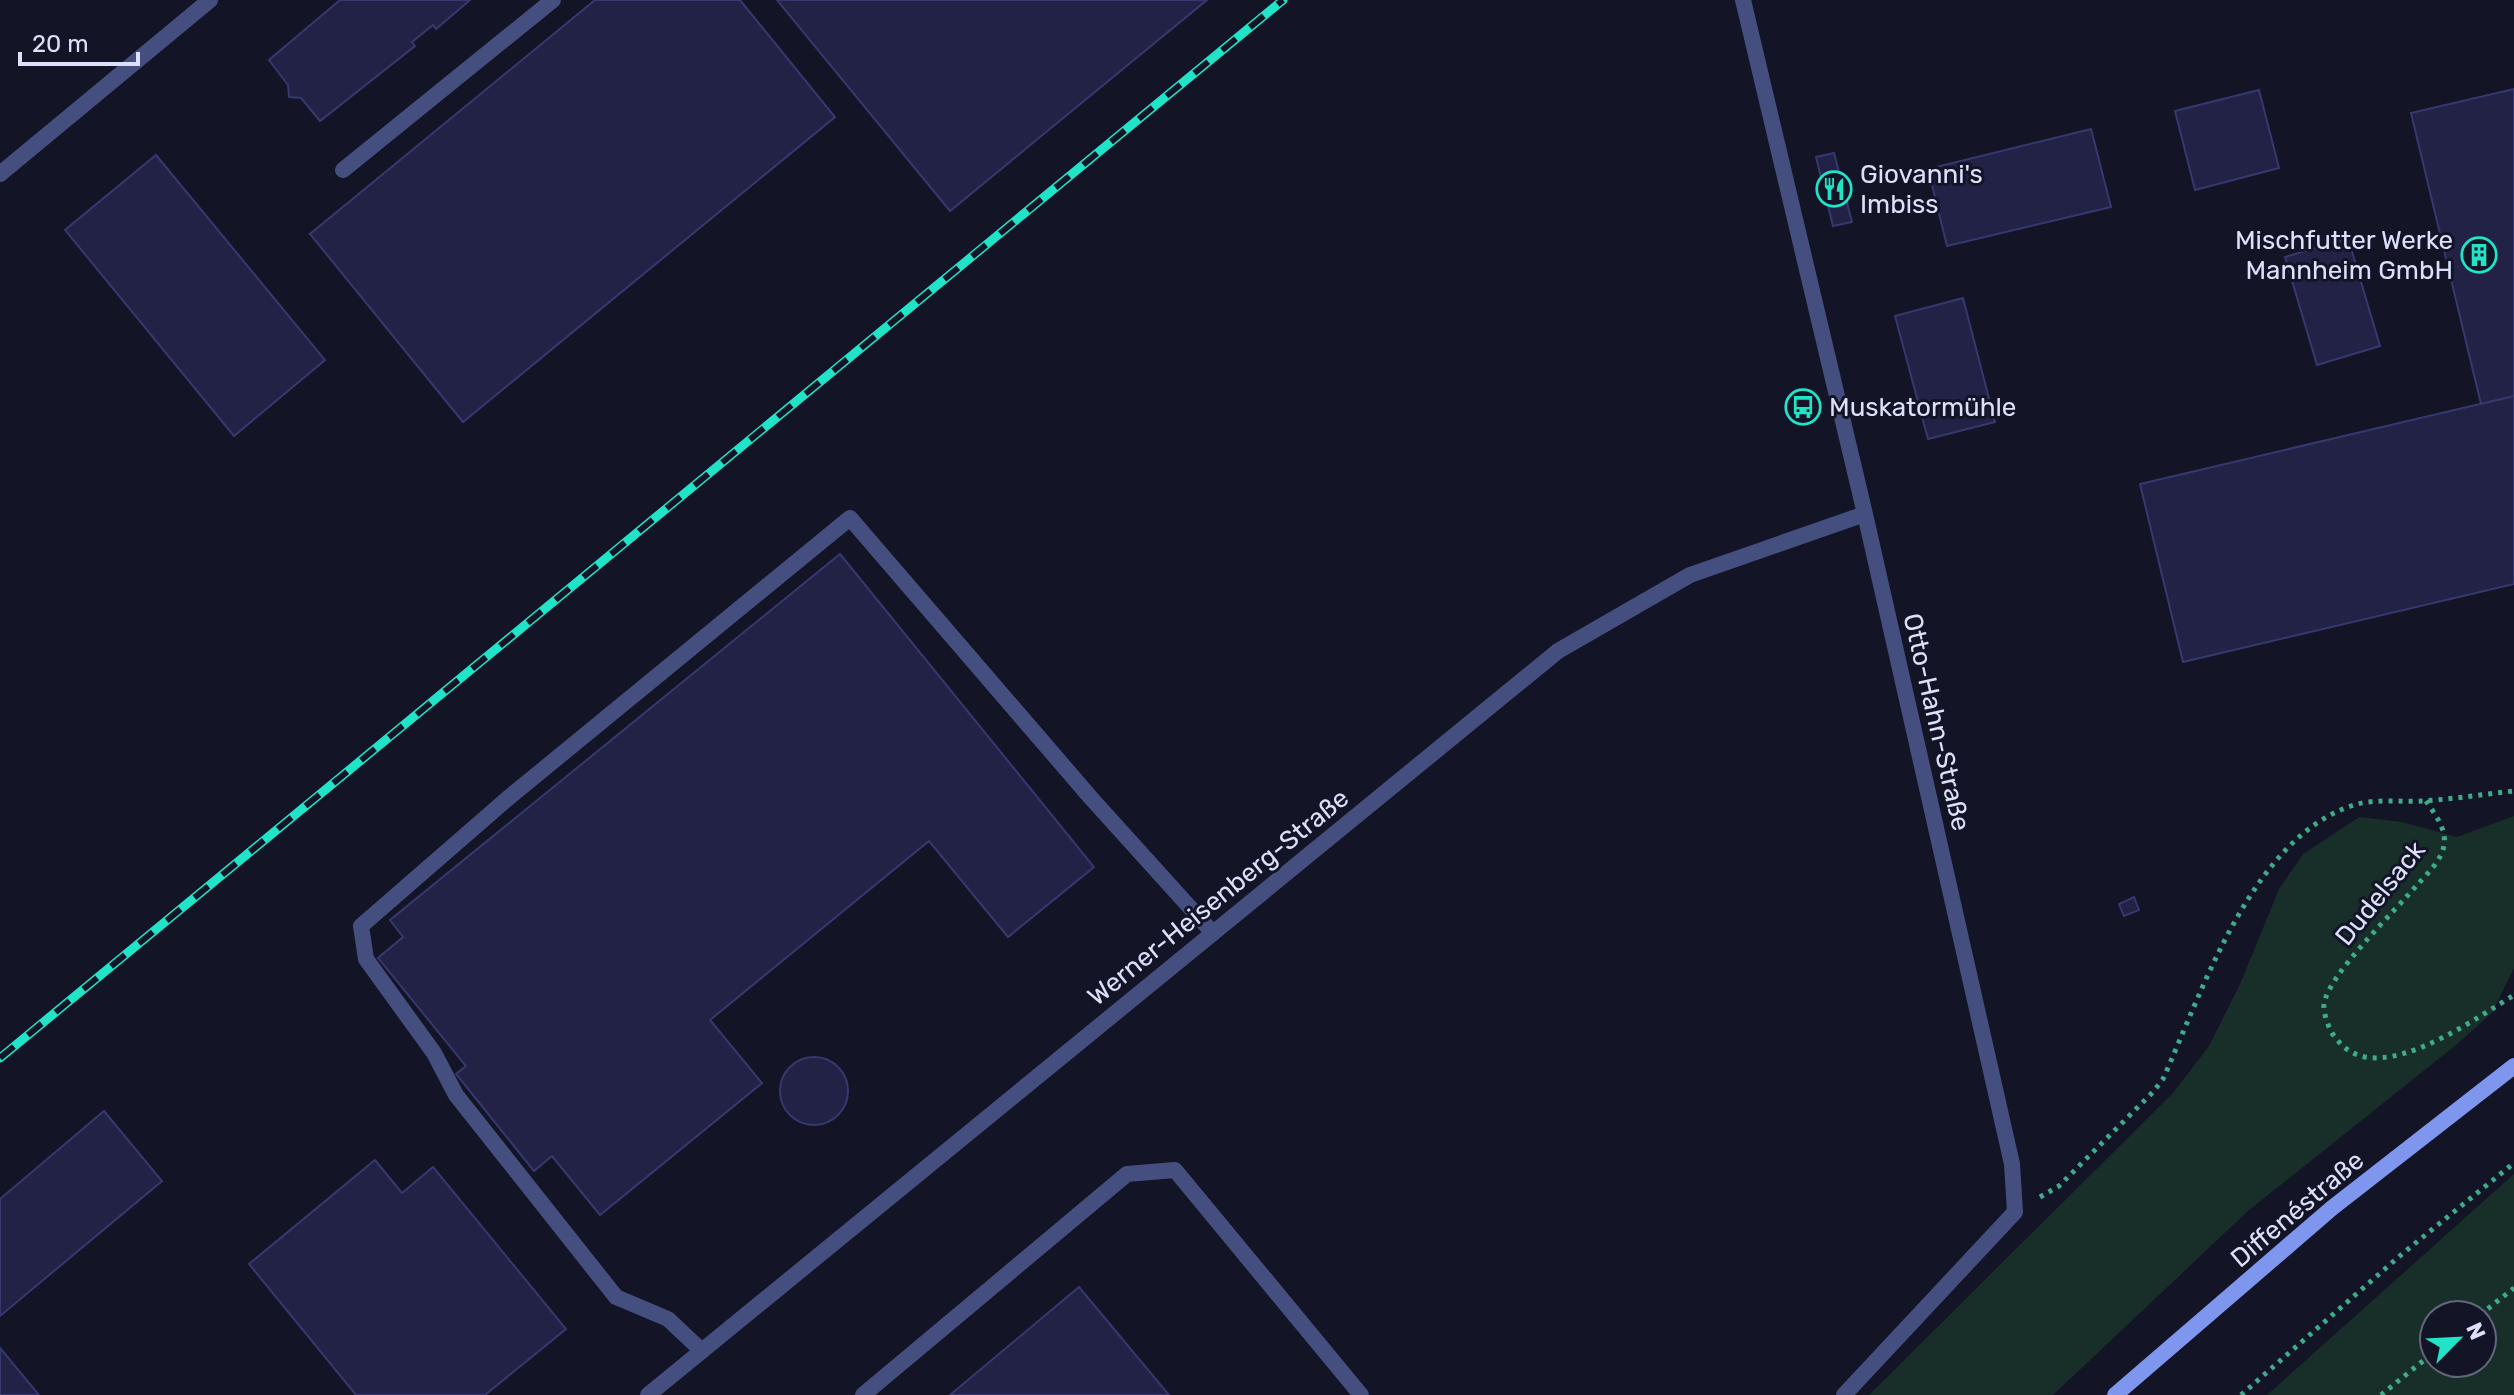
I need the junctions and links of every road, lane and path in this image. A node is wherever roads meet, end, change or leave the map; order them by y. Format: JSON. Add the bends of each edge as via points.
{"nodes":[{"id":1,"x":210,"y":0,"type":"edge"},
{"id":2,"x":553,"y":0,"type":"edge"},
{"id":3,"x":1743,"y":0,"type":"edge"},
{"id":4,"x":343,"y":170,"type":"dead end"},
{"id":5,"x":0,"y":174,"type":"edge"},
{"id":6,"x":1865,"y":514,"type":"junction"},
{"id":7,"x":2514,"y":791,"type":"edge"},
{"id":8,"x":2426,"y":801,"type":"junction"},
{"id":9,"x":1213,"y":933,"type":"junction"},
{"id":10,"x":2514,"y":995,"type":"edge"},
{"id":11,"x":2514,"y":1066,"type":"edge"},
{"id":12,"x":2514,"y":1163,"type":"edge"},
{"id":13,"x":2015,"y":1212,"type":"junction"},
{"id":14,"x":2514,"y":1288,"type":"edge"},
{"id":15,"x":2498,"y":1301,"type":"edge"},
{"id":16,"x":702,"y":1351,"type":"junction"},
{"id":17,"x":2418,"y":1365,"type":"edge"},
{"id":18,"x":648,"y":1395,"type":"edge"},
{"id":19,"x":863,"y":1395,"type":"edge"},
{"id":20,"x":1361,"y":1395,"type":"edge"},
{"id":21,"x":1844,"y":1395,"type":"edge"},
{"id":22,"x":2115,"y":1395,"type":"edge"},
{"id":23,"x":2241,"y":1395,"type":"edge"},
{"id":24,"x":2381,"y":1395,"type":"edge"}],
"edges":[{"from":1,"to":5,"type":"street"},
{"from":2,"to":4,"type":"street"},
{"from":3,"to":6,"type":"street","name":"Otto-Hahn-Straße"},
{"from":6,"to":9,"type":"street","name":"Werner-Heisenberg-Straße","via":[[1690,575],[1558,651]]},
{"from":6,"to":13,"type":"street","name":"Otto-Hahn-Straße","via":[[2012,1164]]},
{"from":7,"to":8,"type":"path"},
{"from":8,"to":10,"type":"path","name":"Dudelsack","via":[[2441,824],[2444,845],[2432,868],[2332,981],[2324,1005],[2329,1029],[2357,1056],[2399,1055],[2449,1035]]},
{"from":8,"to":13,"type":"path","name":"Dudelsack","via":[[2358,804],[2317,822],[2278,857],[2236,916],[2163,1079],[2059,1186]]},
{"from":9,"to":16,"type":"street","name":"Werner-Heisenberg-Straße"},
{"from":9,"to":16,"type":"street","via":[[850,518],[361,926],[366,959],[434,1053],[456,1095],[616,1297],[668,1319]]},
{"from":11,"to":22,"type":"main road","name":"Diffenéstraße","via":[[2332,1208]]},
{"from":12,"to":23,"type":"path"},
{"from":13,"to":21,"type":"street"},
{"from":14,"to":15,"type":"path"},
{"from":16,"to":18,"type":"street","name":"Werner-Heisenberg-Straße"},
{"from":17,"to":24,"type":"path"},
{"from":19,"to":20,"type":"street","via":[[1127,1174],[1175,1170]]}]}
